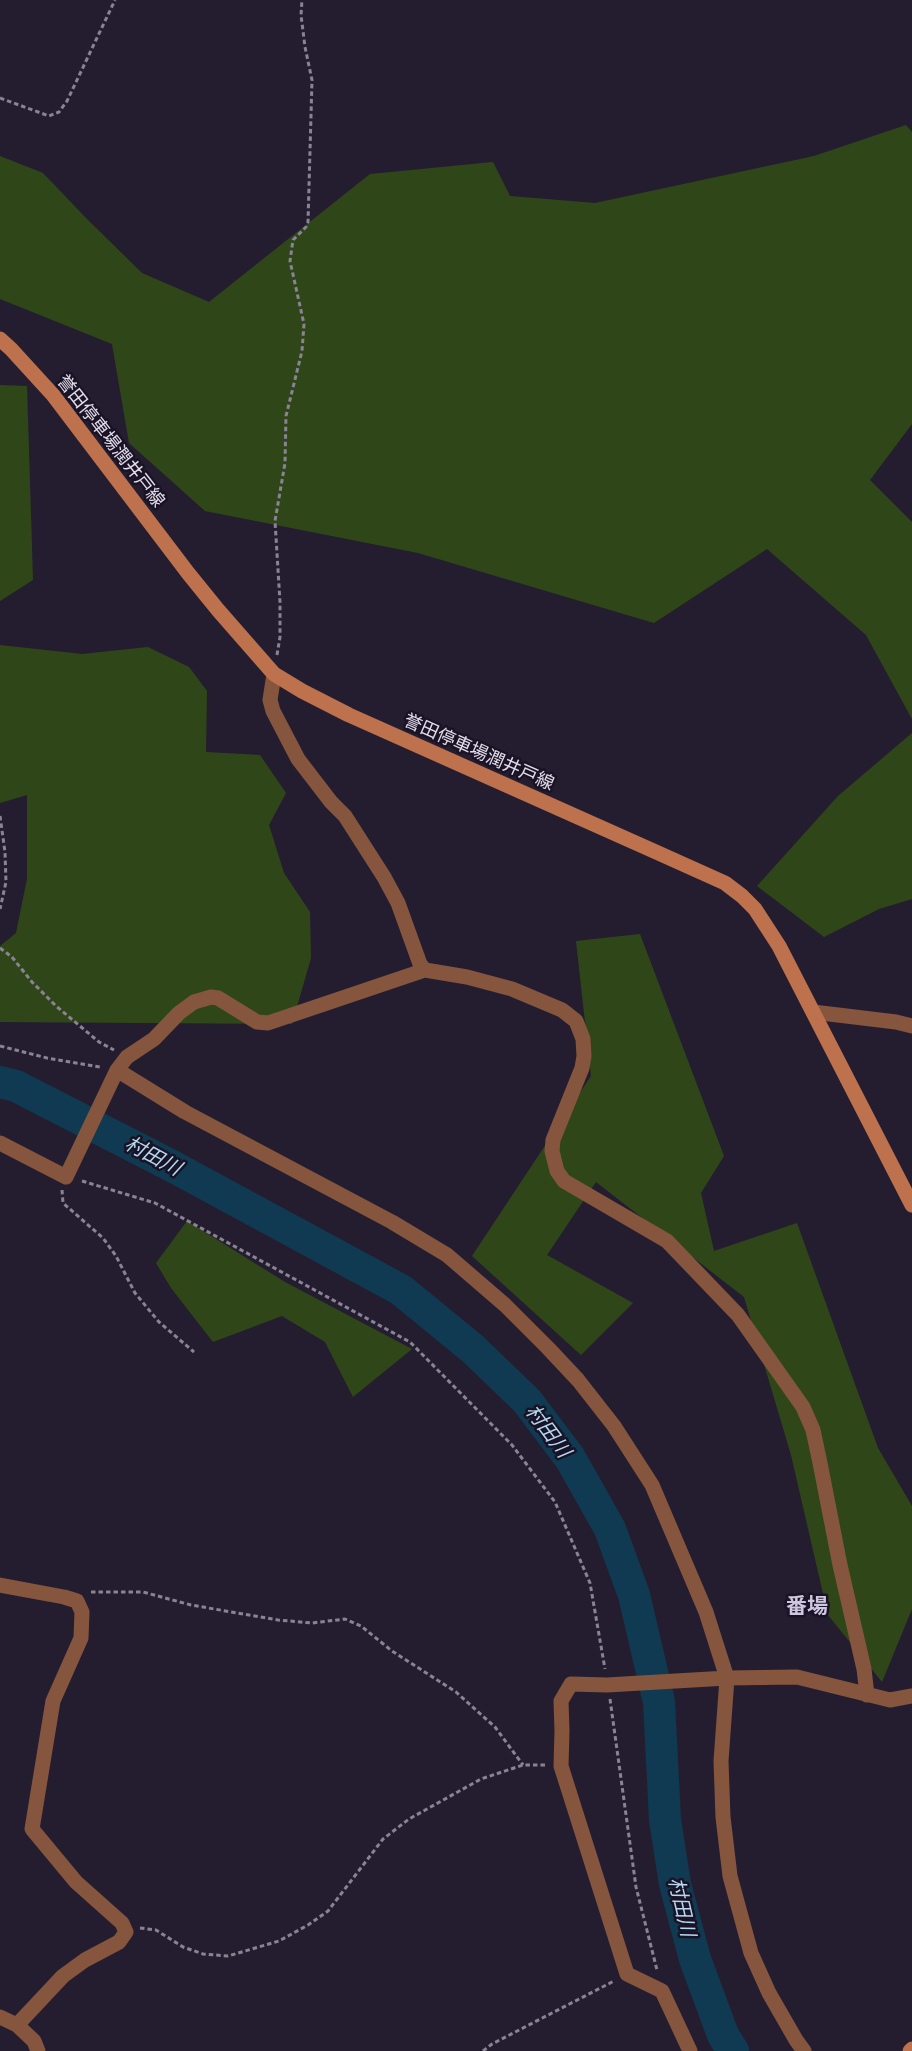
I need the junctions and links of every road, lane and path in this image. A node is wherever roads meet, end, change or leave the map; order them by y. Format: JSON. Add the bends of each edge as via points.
{"nodes":[{"id":1,"x":115,"y":0,"type":"edge"},
{"id":2,"x":302,"y":0,"type":"edge"},
{"id":3,"x":0,"y":98,"type":"edge"},
{"id":4,"x":0,"y":339,"type":"edge"},
{"id":5,"x":274,"y":674,"type":"junction"},
{"id":6,"x":0,"y":816,"type":"edge"},
{"id":7,"x":0,"y":909,"type":"edge"},
{"id":8,"x":0,"y":948,"type":"edge"},
{"id":9,"x":425,"y":970,"type":"junction"},
{"id":10,"x":813,"y":1012,"type":"junction"},
{"id":11,"x":912,"y":1026,"type":"edge"},
{"id":12,"x":0,"y":1046,"type":"edge"},
{"id":13,"x":128,"y":1057,"type":"junction"},
{"id":14,"x":117,"y":1070,"type":"junction"},
{"id":15,"x":0,"y":1143,"type":"edge"},
{"id":16,"x":66,"y":1177,"type":"junction"},
{"id":17,"x":912,"y":1206,"type":"edge"},
{"id":18,"x":194,"y":1352,"type":"dead end"},
{"id":19,"x":0,"y":1587,"type":"edge"},
{"id":20,"x":64,"y":1597,"type":"junction"},
{"id":21,"x":728,"y":1678,"type":"junction"},
{"id":22,"x":607,"y":1685,"type":"junction"},
{"id":23,"x":867,"y":1695,"type":"junction"},
{"id":24,"x":912,"y":1696,"type":"edge"},
{"id":25,"x":523,"y":1765,"type":"junction"},
{"id":26,"x":561,"y":1766,"type":"junction"},
{"id":27,"x":126,"y":1932,"type":"junction"},
{"id":28,"x":627,"y":1974,"type":"junction"},
{"id":29,"x":662,"y":1991,"type":"junction"},
{"id":30,"x":0,"y":2017,"type":"edge"},
{"id":31,"x":17,"y":2025,"type":"junction"},
{"id":32,"x":38,"y":2051,"type":"edge"},
{"id":33,"x":483,"y":2051,"type":"edge"},
{"id":34,"x":690,"y":2051,"type":"edge"},
{"id":35,"x":804,"y":2051,"type":"edge"}],
"edges":[{"from":1,"to":3,"type":"path","via":[[59,112],[49,116]]},
{"from":2,"to":5,"type":"path","via":[[312,80],[308,222],[293,240],[290,261],[304,324],[302,351],[286,416],[285,463],[275,521],[281,630]]},
{"from":4,"to":5,"type":"main road","name":"誉田停車場潤井戸線","via":[[53,395],[194,580]]},
{"from":5,"to":9,"type":"street","via":[[270,700],[273,711],[298,759],[345,816],[384,877]]},
{"from":5,"to":10,"type":"main road","name":"誉田停車場潤井戸線","via":[[350,715],[725,883],[755,909]]},
{"from":6,"to":7,"type":"path","via":[[6,882]]},
{"from":8,"to":13,"type":"path","via":[[57,1006],[99,1041]]},
{"from":9,"to":13,"type":"street","via":[[268,1023],[257,1022],[211,997],[194,1002]]},
{"from":9,"to":23,"type":"street","via":[[512,989],[562,1010],[576,1022],[583,1039],[583,1062],[553,1140],[557,1171],[564,1180],[667,1241],[738,1315],[803,1407],[813,1430]]},
{"from":10,"to":11,"type":"street"},
{"from":10,"to":17,"type":"main road","name":"誉田停車場潤井戸線"},
{"from":12,"to":14,"type":"path"},
{"from":13,"to":14,"type":"street"},
{"from":14,"to":16,"type":"street"},
{"from":14,"to":21,"type":"street","via":[[185,1112],[447,1255],[505,1305],[578,1380],[652,1485],[706,1612]]},
{"from":15,"to":16,"type":"street"},
{"from":16,"to":18,"type":"path","via":[[61,1194],[63,1203],[103,1238],[135,1293],[159,1322]]},
{"from":16,"to":22,"type":"path","via":[[155,1203],[410,1342],[512,1445],[555,1502],[590,1583]]},
{"from":19,"to":20,"type":"street"},
{"from":20,"to":25,"type":"path","via":[[81,1592],[143,1593],[266,1619],[312,1623],[345,1619],[456,1692],[495,1727]]},
{"from":20,"to":27,"type":"street","via":[[77,1601],[82,1612],[81,1638],[53,1701],[32,1829],[76,1882],[122,1923]]},
{"from":21,"to":22,"type":"street"},
{"from":21,"to":23,"type":"street","via":[[797,1677]]},
{"from":21,"to":35,"type":"street","via":[[721,1761],[730,1876],[751,1953],[769,1993]]},
{"from":22,"to":26,"type":"street","via":[[571,1684],[561,1701]]},
{"from":22,"to":29,"type":"path","via":[[636,1887]]},
{"from":23,"to":24,"type":"street","via":[[890,1700]]},
{"from":25,"to":26,"type":"path"},
{"from":25,"to":27,"type":"path","via":[[481,1779],[409,1819],[383,1839],[328,1911],[279,1941],[228,1956],[183,1947],[156,1930],[135,1928]]},
{"from":26,"to":28,"type":"street"},
{"from":27,"to":31,"type":"street","via":[[119,1942],[63,1976]]},
{"from":28,"to":29,"type":"street"},
{"from":28,"to":33,"type":"path"},
{"from":29,"to":34,"type":"street"},
{"from":30,"to":31,"type":"street"},
{"from":31,"to":32,"type":"street","via":[[34,2041]]}]}
